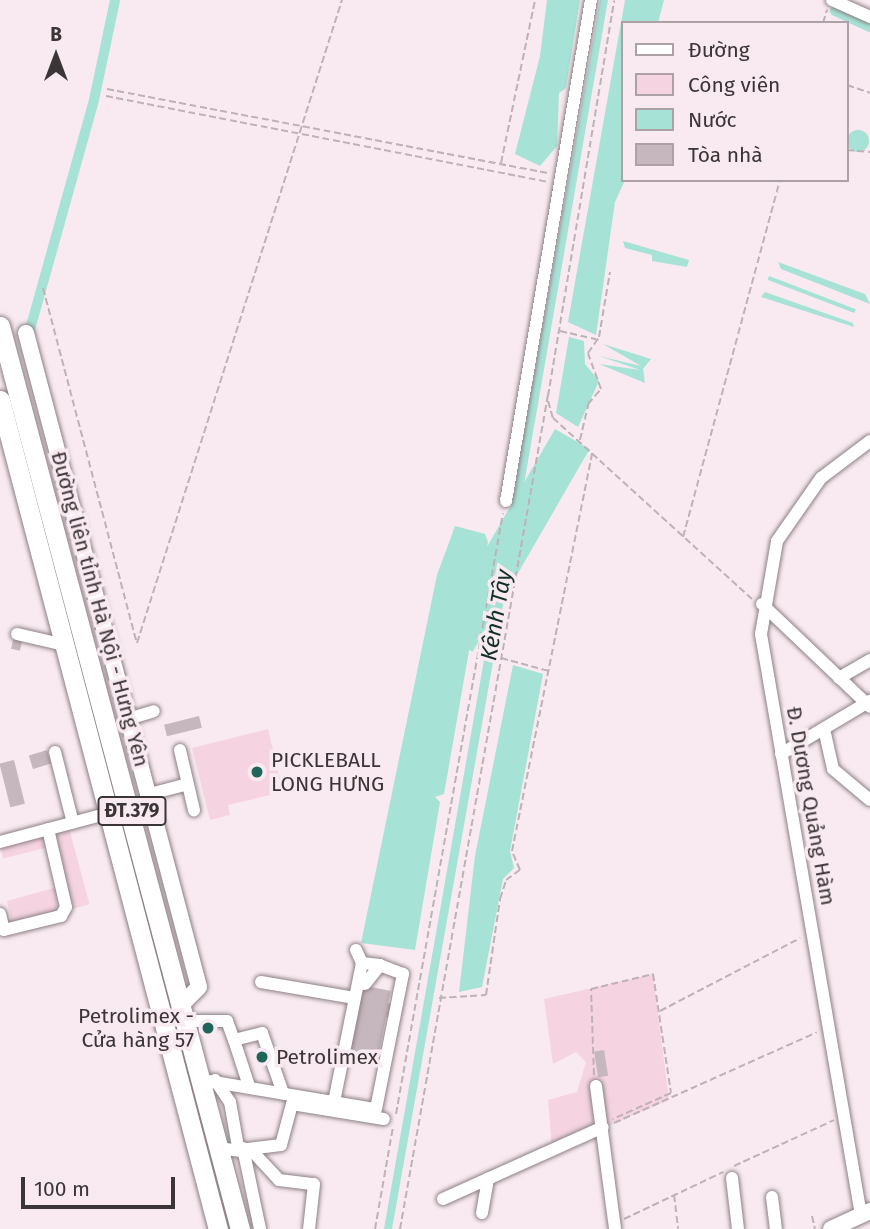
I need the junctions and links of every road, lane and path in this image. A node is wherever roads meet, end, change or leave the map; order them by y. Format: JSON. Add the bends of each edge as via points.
{"nodes":[{"id":1,"x":342,"y":0,"type":"edge"},
{"id":2,"x":535,"y":0,"type":"edge"},
{"id":3,"x":591,"y":0,"type":"edge"},
{"id":4,"x":614,"y":0,"type":"edge"},
{"id":5,"x":832,"y":0,"type":"edge"},
{"id":6,"x":870,"y":17,"type":"edge"},
{"id":7,"x":849,"y":86,"type":"edge"},
{"id":8,"x":107,"y":89,"type":"dead end"},
{"id":9,"x":870,"y":93,"type":"edge"},
{"id":10,"x":106,"y":96,"type":"dead end"},
{"id":11,"x":303,"y":126,"type":"junction"},
{"id":12,"x":300,"y":134,"type":"junction"},
{"id":13,"x":849,"y":150,"type":"edge"},
{"id":14,"x":870,"y":152,"type":"edge"},
{"id":15,"x":501,"y":164,"type":"junction"},
{"id":16,"x":560,"y":180,"type":"junction"},
{"id":17,"x":779,"y":182,"type":"edge"},
{"id":18,"x":610,"y":272,"type":"dead end"},
{"id":19,"x":43,"y":288,"type":"dead end"},
{"id":20,"x":0,"y":326,"type":"edge"},
{"id":21,"x":558,"y":331,"type":"junction"},
{"id":22,"x":26,"y":333,"type":"dead end"},
{"id":23,"x":597,"y":339,"type":"junction"},
{"id":24,"x":37,"y":380,"type":"junction"},
{"id":25,"x":548,"y":395,"type":"junction"},
{"id":26,"x":7,"y":408,"type":"edge"},
{"id":27,"x":580,"y":440,"type":"junction"},
{"id":28,"x":870,"y":441,"type":"edge"},
{"id":29,"x":594,"y":450,"type":"junction"},
{"id":30,"x":506,"y":501,"type":"joint"},
{"id":31,"x":74,"y":523,"type":"junction"},
{"id":32,"x":55,"y":528,"type":"junction"},
{"id":33,"x":682,"y":537,"type":"junction"},
{"id":34,"x":762,"y":604,"type":"junction"},
{"id":35,"x":17,"y":634,"type":"dead end"},
{"id":36,"x":65,"y":645,"type":"junction"},
{"id":37,"x":500,"y":658,"type":"junction"},
{"id":38,"x":870,"y":660,"type":"edge"},
{"id":39,"x":549,"y":671,"type":"junction"},
{"id":40,"x":839,"y":678,"type":"junction"},
{"id":41,"x":869,"y":704,"type":"edge"},
{"id":42,"x":154,"y":711,"type":"dead end"},
{"id":43,"x":117,"y":722,"type":"junction"},
{"id":44,"x":824,"y":729,"type":"junction"},
{"id":45,"x":180,"y":750,"type":"dead end"},
{"id":46,"x":55,"y":752,"type":"dead end"},
{"id":47,"x":782,"y":754,"type":"junction"},
{"id":48,"x":188,"y":784,"type":"junction"},
{"id":49,"x":134,"y":796,"type":"junction"},
{"id":50,"x":870,"y":800,"type":"edge"},
{"id":51,"x":108,"y":806,"type":"junction"},
{"id":52,"x":194,"y":810,"type":"dead end"},
{"id":53,"x":73,"y":822,"type":"junction"},
{"id":54,"x":48,"y":829,"type":"junction"},
{"id":55,"x":0,"y":842,"type":"edge"},
{"id":56,"x":0,"y":914,"type":"edge"},
{"id":57,"x":2,"y":930,"type":"edge"},
{"id":58,"x":812,"y":933,"type":"junction"},
{"id":59,"x":356,"y":950,"type":"dead end"},
{"id":60,"x":362,"y":963,"type":"junction"},
{"id":61,"x":380,"y":965,"type":"junction"},
{"id":62,"x":261,"y":982,"type":"dead end"},
{"id":63,"x":365,"y":985,"type":"dead end"},
{"id":64,"x":355,"y":998,"type":"junction"},
{"id":65,"x":439,"y":998,"type":"junction"},
{"id":66,"x":659,"y":1012,"type":"junction"},
{"id":67,"x":184,"y":1013,"type":"junction"},
{"id":68,"x":827,"y":1028,"type":"junction"},
{"id":69,"x":234,"y":1040,"type":"junction"},
{"id":70,"x":208,"y":1080,"type":"junction"},
{"id":71,"x":249,"y":1086,"type":"junction"},
{"id":72,"x":596,"y":1086,"type":"joint"},
{"id":73,"x":284,"y":1093,"type":"junction"},
{"id":74,"x":334,"y":1101,"type":"junction"},
{"id":75,"x":384,"y":1119,"type":"dead end"},
{"id":76,"x":603,"y":1125,"type":"junction"},
{"id":77,"x":237,"y":1148,"type":"junction"},
{"id":78,"x":732,"y":1178,"type":"dead end"},
{"id":79,"x":488,"y":1179,"type":"junction"},
{"id":80,"x":674,"y":1195,"type":"dead end"},
{"id":81,"x":772,"y":1197,"type":"dead end"},
{"id":82,"x":443,"y":1199,"type":"dead end"},
{"id":83,"x":482,"y":1213,"type":"dead end"},
{"id":84,"x":866,"y":1213,"type":"edge"},
{"id":85,"x":812,"y":1216,"type":"dead end"},
{"id":86,"x":218,"y":1229,"type":"edge"},
{"id":87,"x":240,"y":1229,"type":"edge"},
{"id":88,"x":260,"y":1229,"type":"edge"},
{"id":89,"x":309,"y":1229,"type":"edge"},
{"id":90,"x":375,"y":1229,"type":"edge"},
{"id":91,"x":400,"y":1229,"type":"edge"},
{"id":92,"x":615,"y":1229,"type":"edge"},
{"id":93,"x":678,"y":1229,"type":"edge"},
{"id":94,"x":738,"y":1229,"type":"edge"},
{"id":95,"x":776,"y":1229,"type":"edge"},
{"id":96,"x":815,"y":1229,"type":"edge"},
{"id":97,"x":831,"y":1229,"type":"edge"}],
"edges":[{"from":1,"to":11,"type":"path"},
{"from":2,"to":15,"type":"path"},
{"from":3,"to":16,"type":"street"},
{"from":4,"to":21,"type":"path"},
{"from":5,"to":6,"type":"street"},
{"from":7,"to":9,"type":"path"},
{"from":8,"to":11,"type":"path"},
{"from":10,"to":12,"type":"path"},
{"from":11,"to":12,"type":"path"},
{"from":11,"to":15,"type":"path"},
{"from":12,"to":16,"type":"path"},
{"from":12,"to":19,"type":"path","via":[[137,643]]},
{"from":13,"to":14,"type":"path"},
{"from":15,"to":16,"type":"path"},
{"from":16,"to":30,"type":"street"},
{"from":17,"to":33,"type":"path"},
{"from":18,"to":23,"type":"path"},
{"from":20,"to":26,"type":"highway","name":"Đường liên tỉnh Hà Nội - Hưng Yên","number":"ĐT.379","via":[[11,367]]},
{"from":21,"to":23,"type":"path"},
{"from":21,"to":25,"type":"path"},
{"from":22,"to":24,"type":"main road"},
{"from":23,"to":27,"type":"path","via":[[587,361],[601,389],[588,404]]},
{"from":24,"to":26,"type":"main road"},
{"from":24,"to":31,"type":"main road"},
{"from":25,"to":27,"type":"path","via":[[553,418]]},
{"from":25,"to":37,"type":"path"},
{"from":26,"to":32,"type":"highway","name":"Đường liên tỉnh Hà Nội - Hưng Yên","number":"ĐT.379"},
{"from":26,"to":36,"type":"highway","name":"Đường liên tỉnh Hà Nội - Hưng Yên","number":"ĐT.379"},
{"from":27,"to":29,"type":"path"},
{"from":28,"to":34,"type":"street","name":"Đ. Dương Quảng Hàm","via":[[821,478],[800,504],[777,541]]},
{"from":29,"to":33,"type":"path"},
{"from":29,"to":39,"type":"path"},
{"from":30,"to":90,"type":"path"},
{"from":31,"to":32,"type":"main road"},
{"from":31,"to":43,"type":"main road"},
{"from":32,"to":43,"type":"highway","name":"Đường liên tỉnh Hà Nội - Hưng Yên","number":"ĐT.379"},
{"from":33,"to":34,"type":"path"},
{"from":34,"to":40,"type":"street"},
{"from":34,"to":47,"type":"street","name":"Đ. Dương Quảng Hàm","via":[[764,658]]},
{"from":35,"to":36,"type":"street"},
{"from":36,"to":51,"type":"highway","name":"Đường liên tỉnh Hà Nội - Hưng Yên","number":"ĐT.379"},
{"from":37,"to":39,"type":"path"},
{"from":37,"to":65,"type":"path"},
{"from":38,"to":40,"type":"street"},
{"from":39,"to":65,"type":"path","via":[[512,851],[520,870],[506,880],[500,899],[486,995]]},
{"from":40,"to":41,"type":"street"},
{"from":41,"to":44,"type":"street"},
{"from":42,"to":43,"type":"street"},
{"from":43,"to":49,"type":"highway","name":"Đường liên tỉnh Hà Nội - Hưng Yên","number":"ĐT.379"},
{"from":44,"to":47,"type":"street"},
{"from":44,"to":50,"type":"street","via":[[833,769]]},
{"from":45,"to":48,"type":"street"},
{"from":46,"to":53,"type":"street"},
{"from":47,"to":58,"type":"street","name":"Đ. Dương Quảng Hàm"},
{"from":48,"to":49,"type":"street"},
{"from":48,"to":52,"type":"street"},
{"from":49,"to":51,"type":"highway"},
{"from":49,"to":67,"type":"highway","name":"Đường liên tỉnh Hà Nội - Hưng Yên","number":"ĐT.379"},
{"from":51,"to":53,"type":"street"},
{"from":51,"to":86,"type":"highway","name":"Đường liên tỉnh Hà Nội - Hưng Yên","number":"ĐT.379"},
{"from":53,"to":54,"type":"street"},
{"from":54,"to":55,"type":"street"},
{"from":54,"to":57,"type":"street","via":[[66,907],[61,916]]},
{"from":56,"to":57,"type":"street"},
{"from":58,"to":66,"type":"path"},
{"from":58,"to":68,"type":"street","name":"Đ. Dương Quảng Hàm"},
{"from":59,"to":60,"type":"street"},
{"from":60,"to":61,"type":"street"},
{"from":60,"to":64,"type":"street"},
{"from":61,"to":63,"type":"street"},
{"from":61,"to":74,"type":"street","via":[[403,974],[376,1109]]},
{"from":62,"to":64,"type":"street"},
{"from":64,"to":74,"type":"street"},
{"from":65,"to":91,"type":"path"},
{"from":66,"to":72,"type":"path","via":[[653,974],[591,989]]},
{"from":66,"to":76,"type":"path","via":[[671,1093]]},
{"from":67,"to":69,"type":"street","via":[[227,1021]]},
{"from":67,"to":70,"type":"highway","name":"Đường liên tỉnh Hà Nội - Hưng Yên","number":"ĐT.379"},
{"from":68,"to":76,"type":"path"},
{"from":68,"to":84,"type":"street","name":"Đ. Dương Quảng Hàm"},
{"from":69,"to":71,"type":"street"},
{"from":69,"to":73,"type":"street","via":[[262,1033]]},
{"from":70,"to":71,"type":"street"},
{"from":70,"to":77,"type":"highway","name":"Đường liên tỉnh Hà Nội - Hưng Yên","number":"ĐT.379"},
{"from":71,"to":73,"type":"street"},
{"from":72,"to":76,"type":"street"},
{"from":73,"to":74,"type":"street"},
{"from":75,"to":77,"type":"street","via":[[292,1104],[281,1144]]},
{"from":76,"to":79,"type":"street"},
{"from":76,"to":92,"type":"street"},
{"from":77,"to":87,"type":"highway","name":"Đường liên tỉnh Hà Nội - Hưng Yên","number":"ĐT.379"},
{"from":77,"to":88,"type":"street"},
{"from":77,"to":89,"type":"street","via":[[279,1180],[314,1184]]},
{"from":78,"to":94,"type":"street"},
{"from":79,"to":82,"type":"street"},
{"from":79,"to":83,"type":"street"},
{"from":80,"to":93,"type":"path"},
{"from":81,"to":95,"type":"street"},
{"from":84,"to":97,"type":"main road","name":"Đ. Dương Quảng Hàm"},
{"from":85,"to":96,"type":"path"}]}
